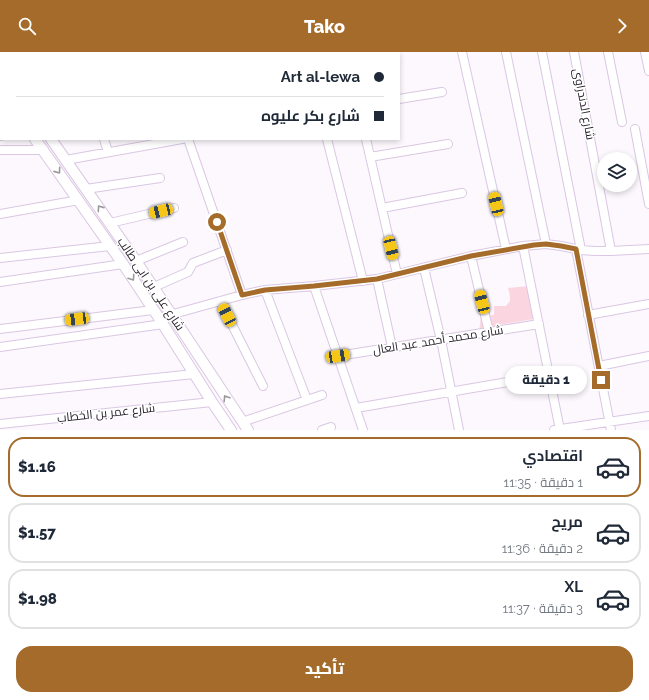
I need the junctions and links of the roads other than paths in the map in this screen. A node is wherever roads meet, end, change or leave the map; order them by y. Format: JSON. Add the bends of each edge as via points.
{"nodes":[{"id":1,"x":462,"y":52,"type":"edge"},
{"id":2,"x":506,"y":52,"type":"edge"},
{"id":3,"x":542,"y":52,"type":"edge"},
{"id":4,"x":574,"y":52,"type":"edge"},
{"id":5,"x":608,"y":52,"type":"edge"},
{"id":6,"x":645,"y":52,"type":"edge"},
{"id":7,"x":649,"y":71,"type":"edge"},
{"id":8,"x":442,"y":92,"type":"dead end"},
{"id":9,"x":400,"y":99,"type":"edge"},
{"id":10,"x":622,"y":122,"type":"dead end"},
{"id":11,"x":636,"y":129,"type":"dead end"},
{"id":12,"x":36,"y":140,"type":"edge"},
{"id":13,"x":52,"y":140,"type":"edge"},
{"id":14,"x":104,"y":140,"type":"edge"},
{"id":15,"x":172,"y":140,"type":"edge"},
{"id":16,"x":188,"y":140,"type":"edge"},
{"id":17,"x":327,"y":140,"type":"edge"},
{"id":18,"x":366,"y":140,"type":"edge"},
{"id":19,"x":141,"y":143,"type":"edge"},
{"id":20,"x":448,"y":144,"type":"dead end"},
{"id":21,"x":0,"y":150,"type":"edge"},
{"id":22,"x":44,"y":150,"type":"junction"},
{"id":23,"x":108,"y":152,"type":"junction"},
{"id":24,"x":370,"y":157,"type":"junction"},
{"id":25,"x":66,"y":160,"type":"junction"},
{"id":26,"x":160,"y":178,"type":"dead end"},
{"id":27,"x":86,"y":189,"type":"junction"},
{"id":28,"x":462,"y":193,"type":"dead end"},
{"id":29,"x":79,"y":200,"type":"junction"},
{"id":30,"x":649,"y":204,"type":"edge"},
{"id":31,"x":174,"y":208,"type":"dead end"},
{"id":32,"x":382,"y":208,"type":"junction"},
{"id":33,"x":0,"y":214,"type":"edge"},
{"id":34,"x":110,"y":223,"type":"junction"},
{"id":35,"x":183,"y":242,"type":"dead end"},
{"id":36,"x":546,"y":244,"type":"junction"},
{"id":37,"x":110,"y":246,"type":"junction"},
{"id":38,"x":523,"y":246,"type":"junction"},
{"id":39,"x":506,"y":249,"type":"junction"},
{"id":40,"x":649,"y":249,"type":"edge"},
{"id":41,"x":227,"y":250,"type":"junction"},
{"id":42,"x":578,"y":250,"type":"junction"},
{"id":43,"x":612,"y":251,"type":"junction"},
{"id":44,"x":471,"y":256,"type":"junction"},
{"id":45,"x":0,"y":258,"type":"edge"},
{"id":46,"x":136,"y":262,"type":"junction"},
{"id":47,"x":123,"y":264,"type":"junction"},
{"id":48,"x":424,"y":268,"type":"junction"},
{"id":49,"x":397,"y":274,"type":"junction"},
{"id":50,"x":377,"y":279,"type":"junction"},
{"id":51,"x":363,"y":281,"type":"junction"},
{"id":52,"x":0,"y":282,"type":"edge"},
{"id":53,"x":314,"y":286,"type":"junction"},
{"id":54,"x":154,"y":287,"type":"junction"},
{"id":55,"x":265,"y":290,"type":"junction"},
{"id":56,"x":242,"y":295,"type":"junction"},
{"id":57,"x":220,"y":301,"type":"junction"},
{"id":58,"x":649,"y":304,"type":"edge"},
{"id":59,"x":172,"y":314,"type":"junction"},
{"id":60,"x":588,"y":315,"type":"junction"},
{"id":61,"x":158,"y":317,"type":"junction"},
{"id":62,"x":539,"y":324,"type":"junction"},
{"id":63,"x":0,"y":329,"type":"edge"},
{"id":64,"x":489,"y":332,"type":"junction"},
{"id":65,"x":441,"y":340,"type":"junction"},
{"id":66,"x":0,"y":347,"type":"edge"},
{"id":67,"x":392,"y":347,"type":"junction"},
{"id":68,"x":338,"y":356,"type":"junction"},
{"id":69,"x":649,"y":356,"type":"edge"},
{"id":70,"x":598,"y":366,"type":"junction"},
{"id":71,"x":194,"y":374,"type":"junction"},
{"id":72,"x":549,"y":375,"type":"junction"},
{"id":73,"x":262,"y":386,"type":"dead end"},
{"id":74,"x":451,"y":392,"type":"junction"},
{"id":75,"x":0,"y":394,"type":"edge"},
{"id":76,"x":322,"y":395,"type":"dead end"},
{"id":77,"x":307,"y":400,"type":"junction"},
{"id":78,"x":212,"y":402,"type":"junction"},
{"id":79,"x":356,"y":408,"type":"junction"},
{"id":80,"x":649,"y":416,"type":"edge"},
{"id":81,"x":0,"y":424,"type":"edge"},
{"id":82,"x":245,"y":426,"type":"edge"},
{"id":83,"x":611,"y":426,"type":"edge"},
{"id":84,"x":331,"y":427,"type":"dead end"},
{"id":85,"x":231,"y":430,"type":"edge"},
{"id":86,"x":322,"y":430,"type":"edge"},
{"id":87,"x":363,"y":430,"type":"edge"},
{"id":88,"x":459,"y":430,"type":"edge"},
{"id":89,"x":558,"y":430,"type":"edge"}],
"edges":[{"from":1,"to":39,"type":"street"},
{"from":2,"to":36,"type":"street"},
{"from":3,"to":42,"type":"street"},
{"from":4,"to":43,"type":"street","name":"شارع الدندراوى"},
{"from":5,"to":10,"type":"street"},
{"from":6,"to":7,"type":"street"},
{"from":8,"to":9,"type":"street"},
{"from":11,"to":30,"type":"street"},
{"from":12,"to":22,"type":"street","name":"شارع على بن ابى طالب"},
{"from":13,"to":25,"type":"street","name":"شارع على بن ابى طالب"},
{"from":14,"to":23,"type":"street"},
{"from":15,"to":19,"type":"street"},
{"from":16,"to":41,"type":"street"},
{"from":17,"to":51,"type":"street"},
{"from":18,"to":24,"type":"street"},
{"from":19,"to":23,"type":"street"},
{"from":20,"to":24,"type":"street"},
{"from":21,"to":22,"type":"street"},
{"from":22,"to":29,"type":"street","name":"شارع على بن ابى طالب","one_way":true},
{"from":23,"to":25,"type":"street"},
{"from":24,"to":32,"type":"street"},
{"from":25,"to":27,"type":"street","name":"شارع على بن ابى طالب"},
{"from":26,"to":27,"type":"street"},
{"from":34,"to":27,"type":"street","name":"شارع على بن ابى طالب","one_way":true},
{"from":28,"to":32,"type":"street"},
{"from":29,"to":33,"type":"street"},
{"from":29,"to":37,"type":"street","name":"شارع على بن ابى طالب"},
{"from":31,"to":34,"type":"street"},
{"from":32,"to":49,"type":"street"},
{"from":34,"to":46,"type":"street","name":"شارع على بن ابى طالب"},
{"from":35,"to":46,"type":"street"},
{"from":36,"to":38,"type":"street"},
{"from":36,"to":42,"type":"street"},
{"from":37,"to":45,"type":"street"},
{"from":37,"to":47,"type":"street","name":"شارع على بن ابى طالب"},
{"from":38,"to":39,"type":"street"},
{"from":38,"to":62,"type":"street"},
{"from":39,"to":44,"type":"street"},
{"from":40,"to":43,"type":"street"},
{"from":41,"to":54,"type":"street","via":[[193,263],[188,272]]},
{"from":41,"to":56,"type":"street"},
{"from":42,"to":43,"type":"street"},
{"from":42,"to":60,"type":"street"},
{"from":44,"to":48,"type":"street"},
{"from":44,"to":64,"type":"street"},
{"from":46,"to":54,"type":"street","name":"شارع على بن ابى طالب"},
{"from":47,"to":52,"type":"street"},
{"from":47,"to":61,"type":"street","name":"شارع على بن ابى طالب","one_way":true},
{"from":48,"to":49,"type":"street"},
{"from":48,"to":65,"type":"street"},
{"from":49,"to":50,"type":"street"},
{"from":50,"to":51,"type":"street"},
{"from":50,"to":67,"type":"street"},
{"from":51,"to":53,"type":"street"},
{"from":53,"to":55,"type":"street"},
{"from":53,"to":68,"type":"street"},
{"from":54,"to":59,"type":"street","name":"شارع على بن ابى طالب"},
{"from":55,"to":56,"type":"street"},
{"from":55,"to":77,"type":"street"},
{"from":56,"to":57,"type":"street"},
{"from":57,"to":59,"type":"street"},
{"from":57,"to":73,"type":"street"},
{"from":58,"to":60,"type":"street"},
{"from":59,"to":61,"type":"street"},
{"from":82,"to":59,"type":"street","name":"شارع على بن ابى طالب","one_way":true},
{"from":60,"to":70,"type":"street"},
{"from":61,"to":63,"type":"street"},
{"from":61,"to":66,"type":"street"},
{"from":61,"to":71,"type":"street","name":"شارع على بن ابى طالب"},
{"from":62,"to":64,"type":"street","name":"شارع محمد أحمد عبد العال"},
{"from":62,"to":72,"type":"street"},
{"from":64,"to":65,"type":"street","name":"شارع محمد أحمد عبد العال"},
{"from":65,"to":67,"type":"street","name":"شارع محمد أحمد عبد العال"},
{"from":65,"to":74,"type":"street"},
{"from":67,"to":68,"type":"street","name":"شارع محمد أحمد عبد العال"},
{"from":68,"to":79,"type":"street"},
{"from":69,"to":70,"type":"street"},
{"from":70,"to":83,"type":"street"},
{"from":71,"to":75,"type":"street"},
{"from":71,"to":78,"type":"street","name":"شارع على بن ابى طالب"},
{"from":72,"to":74,"type":"street"},
{"from":72,"to":89,"type":"street"},
{"from":74,"to":79,"type":"street"},
{"from":74,"to":88,"type":"street"},
{"from":76,"to":77,"type":"street"},
{"from":77,"to":82,"type":"street"},
{"from":78,"to":81,"type":"street","name":"شارع عمر بن الخطاب"},
{"from":78,"to":85,"type":"street","name":"شارع على بن ابى طالب"},
{"from":79,"to":87,"type":"street"},
{"from":80,"to":83,"type":"street"},
{"from":83,"to":89,"type":"street"},
{"from":84,"to":86,"type":"street"}]}
